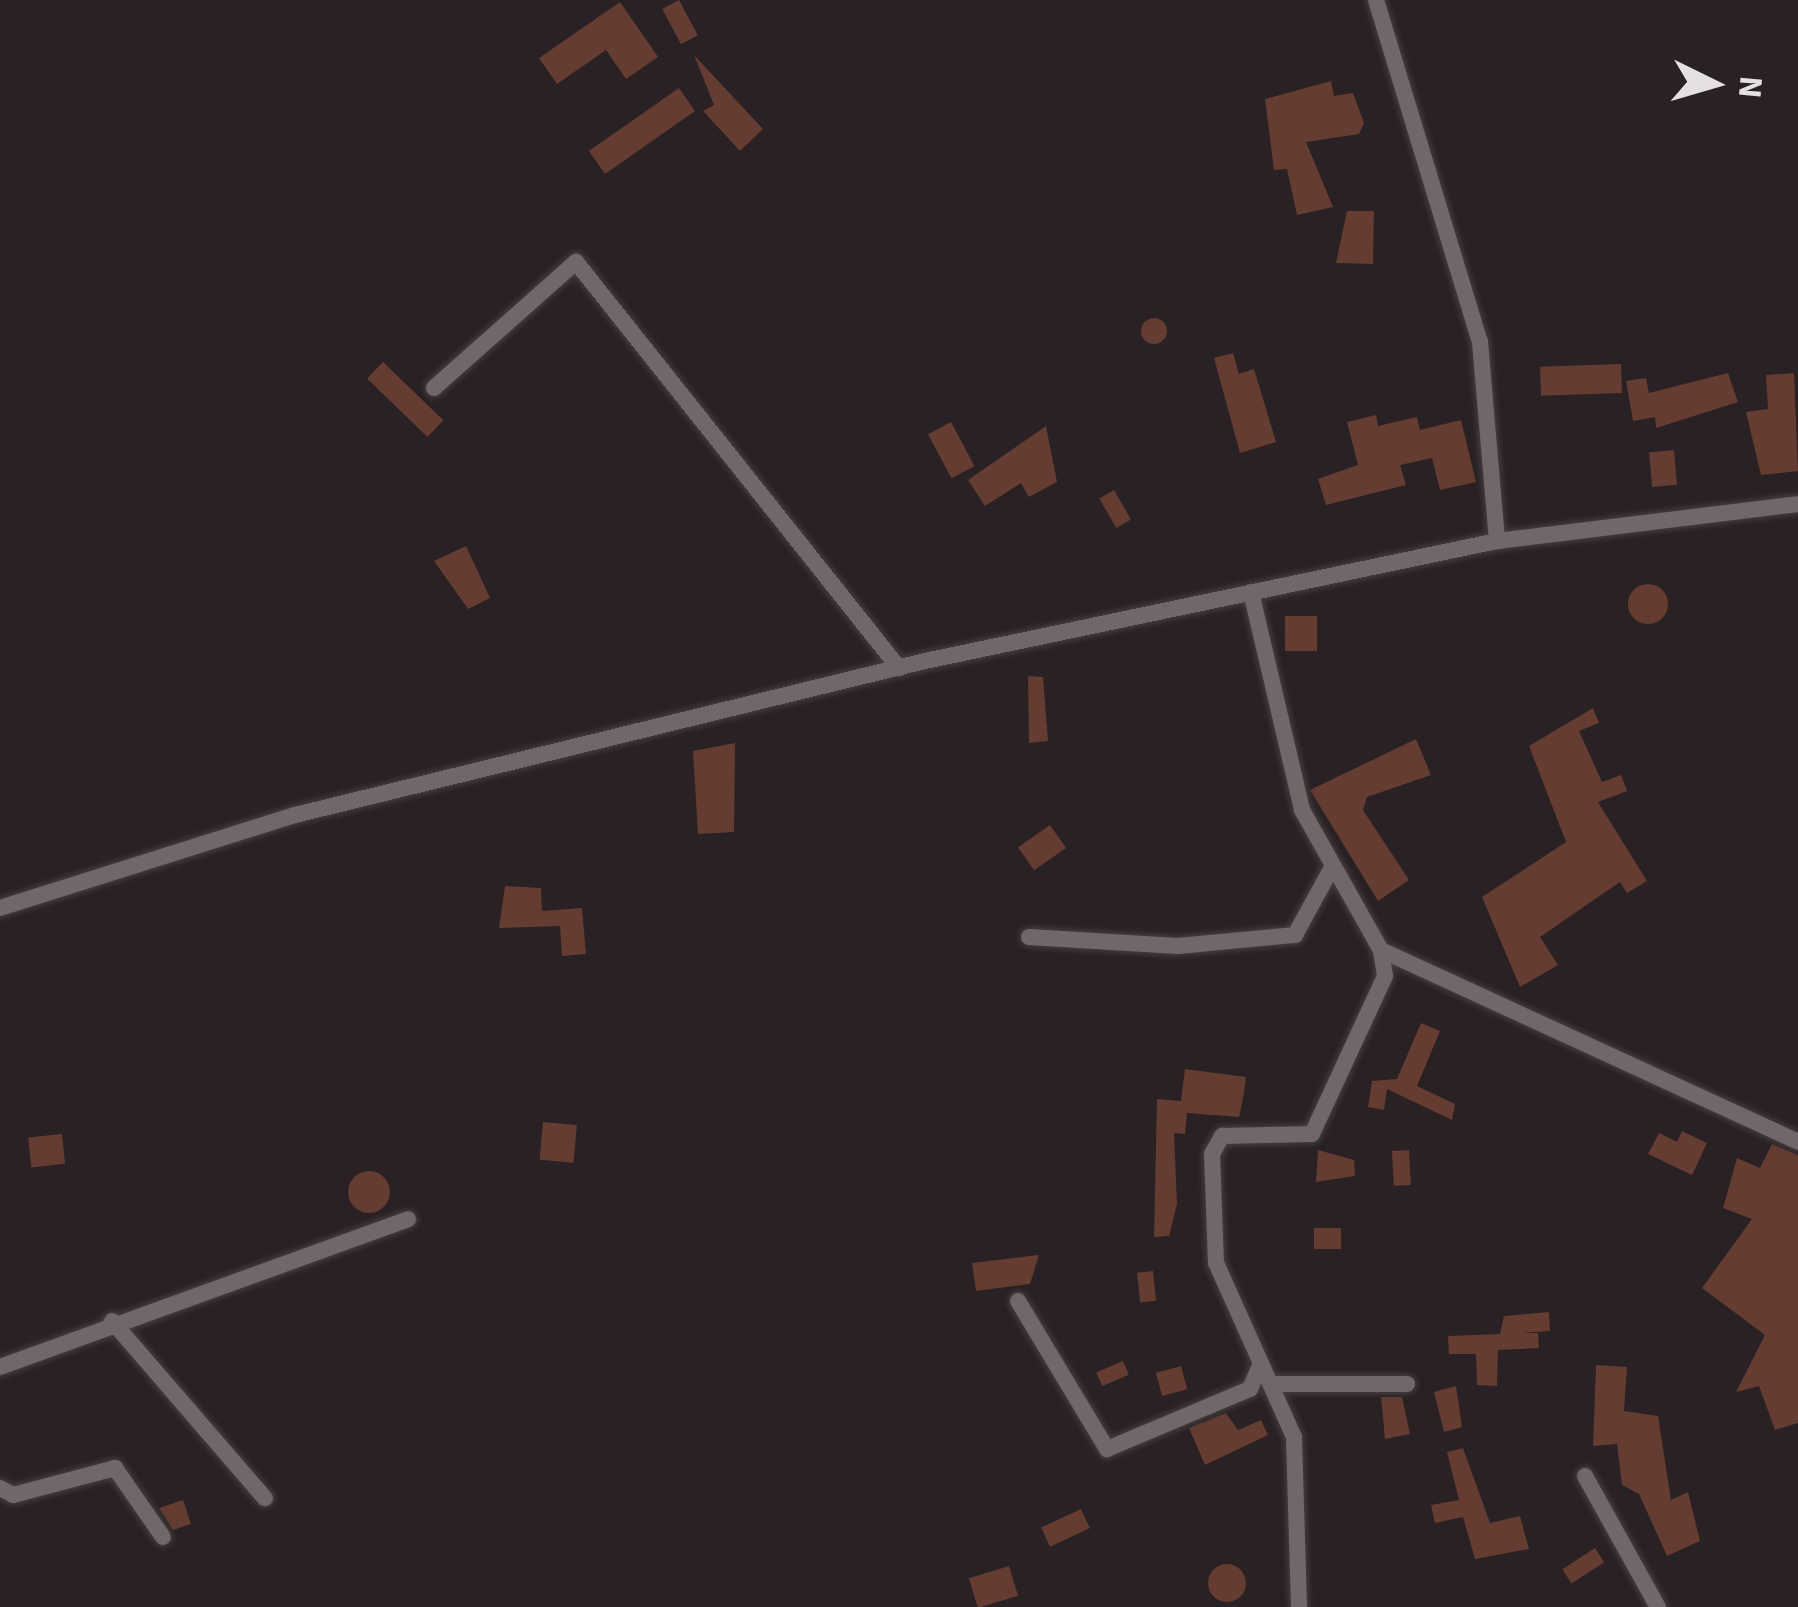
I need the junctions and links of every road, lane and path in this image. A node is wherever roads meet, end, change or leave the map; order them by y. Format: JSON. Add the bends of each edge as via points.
{"nodes":[{"id":1,"x":1376,"y":0,"type":"edge"},
{"id":2,"x":434,"y":388,"type":"dead end"},
{"id":3,"x":1798,"y":504,"type":"edge"},
{"id":4,"x":1497,"y":541,"type":"junction"},
{"id":5,"x":1251,"y":592,"type":"junction"},
{"id":6,"x":899,"y":668,"type":"junction"},
{"id":7,"x":1330,"y":872,"type":"junction"},
{"id":8,"x":0,"y":908,"type":"edge"},
{"id":9,"x":1030,"y":937,"type":"dead end"},
{"id":10,"x":1382,"y":950,"type":"junction"},
{"id":11,"x":1798,"y":1142,"type":"edge"},
{"id":12,"x":408,"y":1219,"type":"dead end"},
{"id":13,"x":1018,"y":1301,"type":"dead end"},
{"id":14,"x":112,"y":1321,"type":"junction"},
{"id":15,"x":1260,"y":1365,"type":"junction"},
{"id":16,"x":0,"y":1367,"type":"edge"},
{"id":17,"x":1274,"y":1384,"type":"junction"},
{"id":18,"x":1407,"y":1384,"type":"dead end"},
{"id":19,"x":1585,"y":1477,"type":"dead end"},
{"id":20,"x":0,"y":1488,"type":"edge"},
{"id":21,"x":265,"y":1498,"type":"dead end"},
{"id":22,"x":163,"y":1537,"type":"dead end"},
{"id":23,"x":1299,"y":1607,"type":"edge"},
{"id":24,"x":1658,"y":1607,"type":"edge"}],
"edges":[{"from":1,"to":4,"type":"street","via":[[1480,342]]},
{"from":2,"to":6,"type":"street","via":[[575,262]]},
{"from":3,"to":4,"type":"street"},
{"from":4,"to":5,"type":"street"},
{"from":5,"to":6,"type":"street"},
{"from":5,"to":7,"type":"street","via":[[1302,810]]},
{"from":6,"to":8,"type":"street","via":[[295,815]]},
{"from":7,"to":9,"type":"street","via":[[1294,935],[1178,946]]},
{"from":7,"to":10,"type":"street"},
{"from":10,"to":11,"type":"street"},
{"from":10,"to":15,"type":"street","via":[[1385,976],[1312,1134],[1222,1136],[1212,1154],[1216,1263]]},
{"from":12,"to":14,"type":"street"},
{"from":13,"to":15,"type":"street","via":[[1107,1449],[1250,1389]]},
{"from":14,"to":16,"type":"street"},
{"from":14,"to":21,"type":"street"},
{"from":15,"to":17,"type":"street"},
{"from":17,"to":18,"type":"street"},
{"from":17,"to":23,"type":"street","via":[[1298,1462]]},
{"from":19,"to":24,"type":"street"},
{"from":20,"to":22,"type":"street","via":[[13,1495],[115,1468]]}]}
